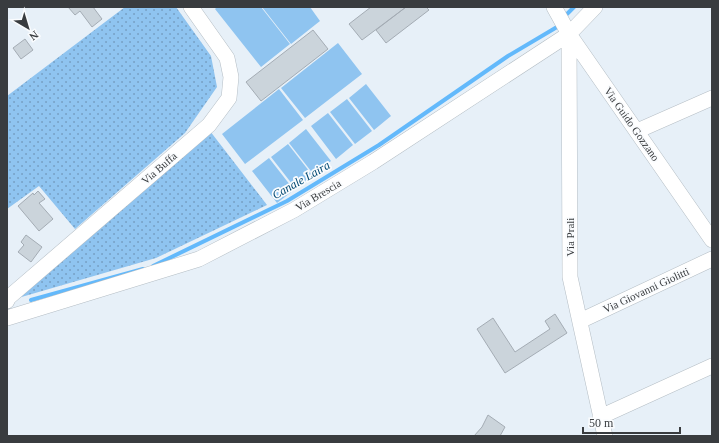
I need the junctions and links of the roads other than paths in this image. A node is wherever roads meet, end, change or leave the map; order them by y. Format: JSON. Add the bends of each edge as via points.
{"nodes":[{"id":1,"x":191,"y":7,"type":"edge"},
{"id":2,"x":554,"y":7,"type":"edge"},
{"id":3,"x":595,"y":7,"type":"edge"},
{"id":4,"x":570,"y":34,"type":"junction"},
{"id":5,"x":712,"y":98,"type":"edge"},
{"id":6,"x":637,"y":131,"type":"junction"},
{"id":7,"x":712,"y":240,"type":"edge"},
{"id":8,"x":712,"y":259,"type":"edge"},
{"id":9,"x":7,"y":301,"type":"edge"},
{"id":10,"x":7,"y":318,"type":"edge"},
{"id":11,"x":580,"y":321,"type":"junction"},
{"id":12,"x":712,"y":366,"type":"edge"},
{"id":13,"x":600,"y":417,"type":"junction"},
{"id":14,"x":604,"y":436,"type":"edge"}],
"edges":[{"from":1,"to":9,"type":"street","name":"Via Buffa","via":[[227,58],[231,77],[229,98],[209,125]]},
{"from":2,"to":4,"type":"street","name":"Via Guido Gozzano"},
{"from":3,"to":4,"type":"street","name":"Via Brescia"},
{"from":4,"to":6,"type":"street","name":"Via Guido Gozzano"},
{"from":4,"to":10,"type":"street","name":"Via Brescia","via":[[373,162],[300,206],[199,259]]},
{"from":4,"to":11,"type":"street","name":"Via Prali","via":[[570,277]]},
{"from":5,"to":6,"type":"street"},
{"from":6,"to":7,"type":"street","name":"Via Guido Gozzano"},
{"from":8,"to":11,"type":"street","name":"Via Giovanni Giolitti"},
{"from":11,"to":13,"type":"street","name":"Via Prali"},
{"from":12,"to":13,"type":"street"},
{"from":13,"to":14,"type":"street","name":"Via Prali"}]}
